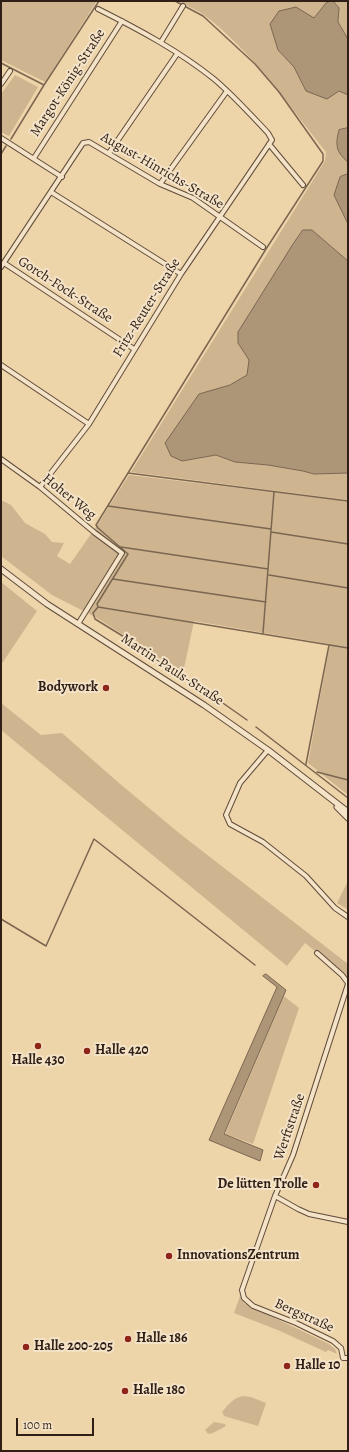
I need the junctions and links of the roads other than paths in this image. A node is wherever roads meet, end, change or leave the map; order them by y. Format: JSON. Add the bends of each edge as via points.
{"nodes":[{"id":1,"x":183,"y":6,"type":"dead end"},
{"id":2,"x":98,"y":9,"type":"dead end"},
{"id":3,"x":122,"y":21,"type":"junction"},
{"id":4,"x":161,"y":42,"type":"junction"},
{"id":5,"x":177,"y":54,"type":"junction"},
{"id":6,"x":10,"y":71,"type":"dead end"},
{"id":7,"x":1,"y":84,"type":"edge"},
{"id":8,"x":227,"y":91,"type":"junction"},
{"id":9,"x":1,"y":138,"type":"edge"},
{"id":10,"x":270,"y":142,"type":"junction"},
{"id":11,"x":109,"y":154,"type":"junction"},
{"id":12,"x":34,"y":158,"type":"junction"},
{"id":13,"x":62,"y":177,"type":"junction"},
{"id":14,"x":160,"y":184,"type":"junction"},
{"id":15,"x":303,"y":185,"type":"dead end"},
{"id":16,"x":51,"y":192,"type":"junction"},
{"id":17,"x":220,"y":216,"type":"junction"},
{"id":18,"x":263,"y":247,"type":"dead end"},
{"id":19,"x":2,"y":265,"type":"edge"},
{"id":20,"x":181,"y":274,"type":"junction"},
{"id":21,"x":134,"y":349,"type":"junction"},
{"id":22,"x":1,"y":365,"type":"edge"},
{"id":23,"x":89,"y":424,"type":"junction"},
{"id":24,"x":1,"y":459,"type":"edge"},
{"id":25,"x":40,"y":487,"type":"junction"},
{"id":26,"x":1,"y":569,"type":"edge"},
{"id":27,"x":78,"y":624,"type":"junction"},
{"id":28,"x":268,"y":750,"type":"junction"},
{"id":29,"x":327,"y":796,"type":"junction"},
{"id":30,"x":348,"y":812,"type":"edge"},
{"id":31,"x":348,"y":818,"type":"edge"},
{"id":32,"x":348,"y":916,"type":"edge"},
{"id":33,"x":317,"y":953,"type":"dead end"},
{"id":34,"x":348,"y":984,"type":"edge"},
{"id":35,"x":275,"y":1196,"type":"junction"},
{"id":36,"x":348,"y":1222,"type":"edge"},
{"id":37,"x":244,"y":1298,"type":"joint"},
{"id":38,"x":348,"y":1358,"type":"edge"}],
"edges":[{"from":1,"to":4,"type":"street"},
{"from":2,"to":3,"type":"street"},
{"from":3,"to":4,"type":"street"},
{"from":3,"to":12,"type":"street","name":"Margot-König-Straße"},
{"from":4,"to":5,"type":"street"},
{"from":5,"to":8,"type":"street"},
{"from":5,"to":11,"type":"street"},
{"from":6,"to":7,"type":"street"},
{"from":8,"to":10,"type":"street","via":[[268,133]]},
{"from":8,"to":14,"type":"street"},
{"from":9,"to":12,"type":"street"},
{"from":10,"to":15,"type":"street"},
{"from":10,"to":17,"type":"street","name":"Fritz-Reuter-Straße"},
{"from":11,"to":13,"type":"street","name":"August-Hinrichs-Straße","via":[[89,142],[83,144]]},
{"from":11,"to":14,"type":"street","name":"August-Hinrichs-Straße"},
{"from":12,"to":13,"type":"street"},
{"from":13,"to":16,"type":"street"},
{"from":14,"to":17,"type":"street","name":"August-Hinrichs-Straße","via":[[193,198]]},
{"from":16,"to":19,"type":"street"},
{"from":16,"to":20,"type":"street"},
{"from":17,"to":18,"type":"street","name":"August-Hinrichs-Straße"},
{"from":17,"to":20,"type":"street","name":"Fritz-Reuter-Straße"},
{"from":19,"to":21,"type":"street","name":"Gorch-Fock-Straße"},
{"from":20,"to":21,"type":"street","name":"Fritz-Reuter-Straße"},
{"from":21,"to":23,"type":"street","name":"Fritz-Reuter-Straße"},
{"from":22,"to":23,"type":"street"},
{"from":23,"to":25,"type":"street","name":"Fritz-Reuter-Straße"},
{"from":24,"to":25,"type":"street","name":"Hoher Weg"},
{"from":25,"to":27,"type":"street","name":"Hoher Weg","via":[[122,553]]},
{"from":26,"to":27,"type":"street","name":"Martin-Pauls-Straße"},
{"from":27,"to":28,"type":"street","name":"Martin-Pauls-Straße","via":[[204,705]]},
{"from":28,"to":29,"type":"street","name":"Martin-Pauls-Straße"},
{"from":28,"to":32,"type":"street","via":[[240,783],[226,815],[230,824],[263,842],[306,876],[335,908]]},
{"from":29,"to":30,"type":"street","name":"Martin-Pauls-Straße"},
{"from":29,"to":31,"type":"street","name":"Martin-Pauls-Straße"},
{"from":33,"to":34,"type":"street","via":[[342,975]]},
{"from":34,"to":35,"type":"street","name":"Werftstraße","via":[[293,1155]]},
{"from":35,"to":36,"type":"street","via":[[309,1214]]},
{"from":35,"to":37,"type":"street","name":"Werftstraße","via":[[243,1284]]},
{"from":37,"to":38,"type":"street","name":"Bergstraße","via":[[253,1306],[333,1341],[341,1348],[343,1358]]}]}
